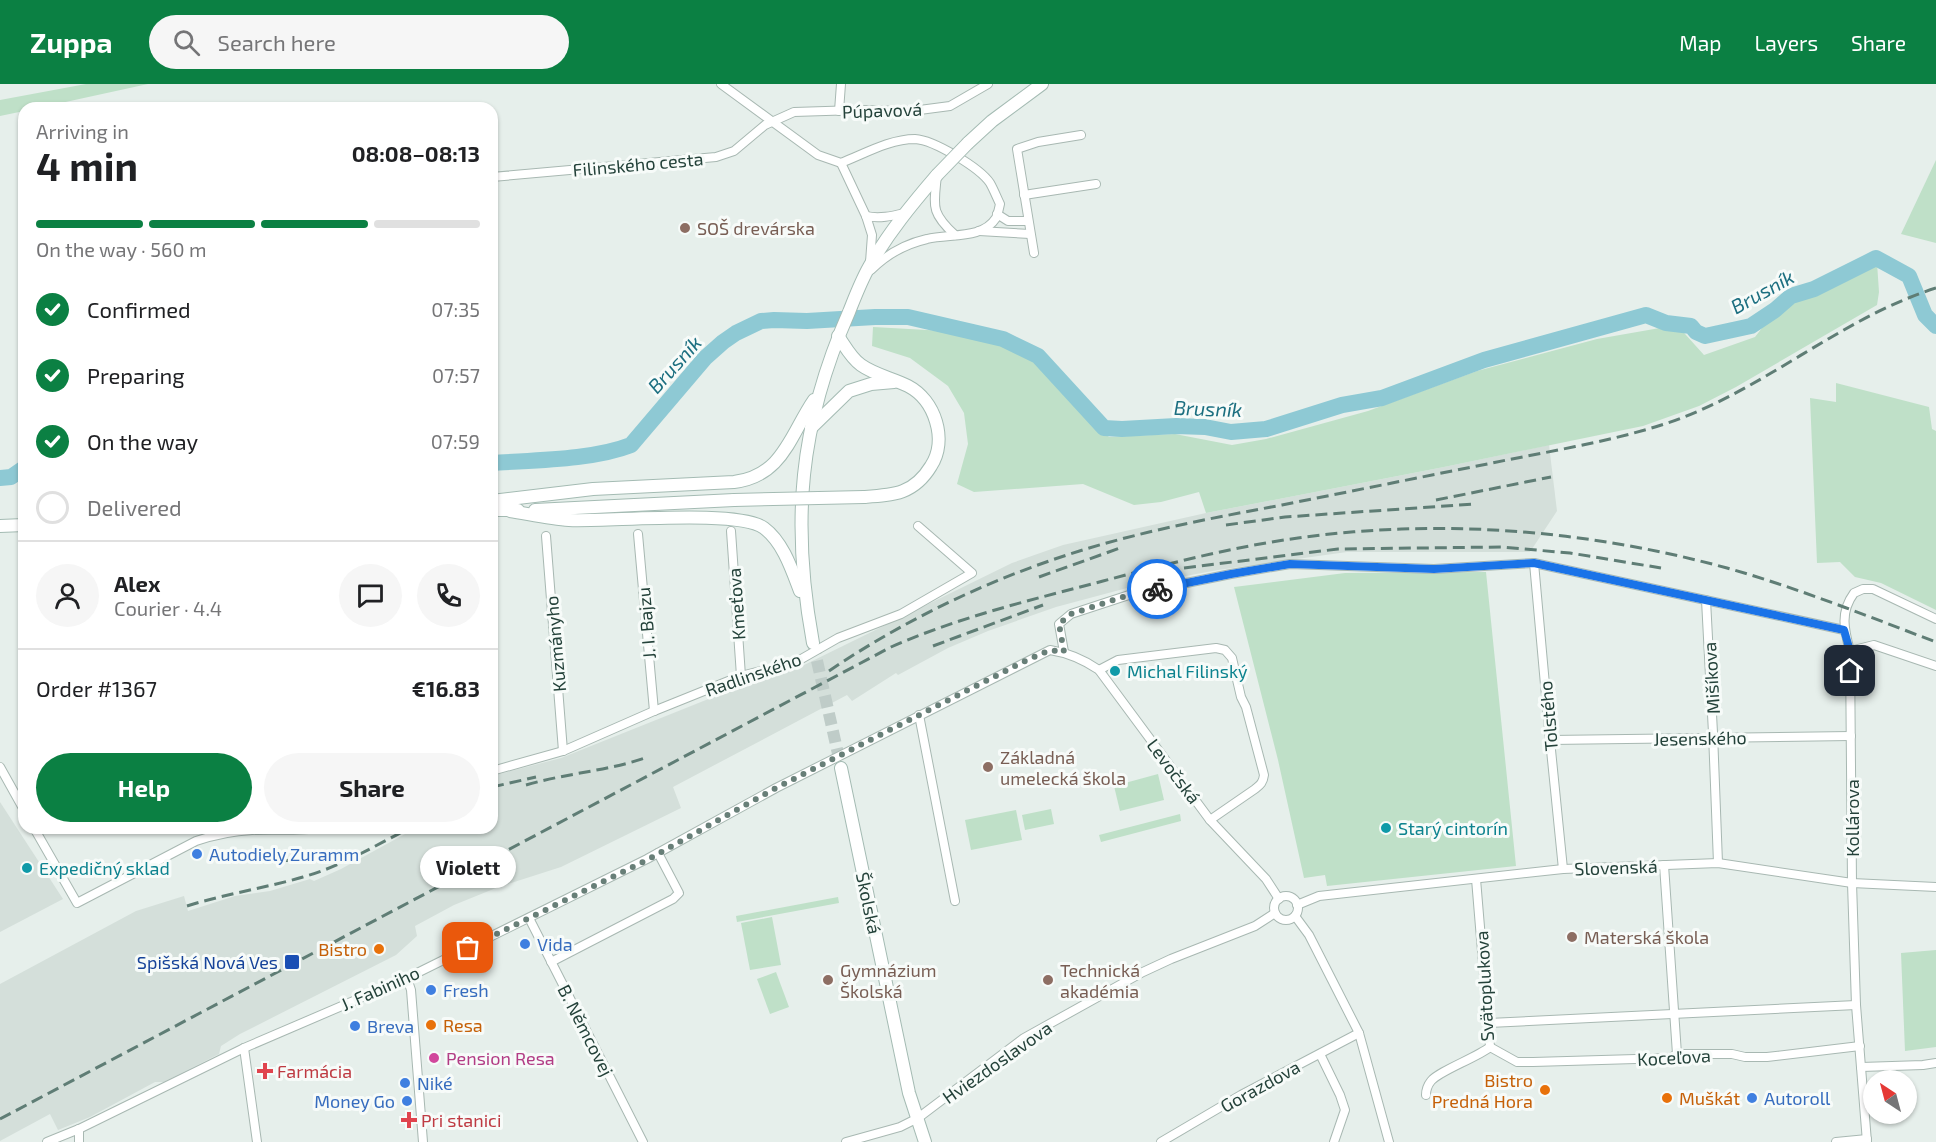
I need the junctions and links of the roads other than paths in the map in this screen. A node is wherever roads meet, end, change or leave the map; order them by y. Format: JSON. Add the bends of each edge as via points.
{"nodes":[{"id":1,"x":721,"y":84,"type":"edge"},
{"id":2,"x":841,"y":84,"type":"edge"},
{"id":3,"x":988,"y":84,"type":"edge"},
{"id":4,"x":1042,"y":84,"type":"edge"},
{"id":5,"x":839,"y":111,"type":"junction"},
{"id":6,"x":773,"y":122,"type":"junction"},
{"id":7,"x":1081,"y":135,"type":"dead end"},
{"id":8,"x":841,"y":164,"type":"junction"},
{"id":9,"x":937,"y":175,"type":"junction"},
{"id":10,"x":498,"y":176,"type":"edge"},
{"id":11,"x":1096,"y":184,"type":"dead end"},
{"id":12,"x":1024,"y":195,"type":"junction"},
{"id":13,"x":905,"y":213,"type":"junction"},
{"id":14,"x":997,"y":214,"type":"junction"},
{"id":15,"x":866,"y":216,"type":"junction"},
{"id":16,"x":1028,"y":221,"type":"junction"},
{"id":17,"x":979,"y":231,"type":"junction"},
{"id":18,"x":1030,"y":234,"type":"junction"},
{"id":19,"x":955,"y":235,"type":"junction"},
{"id":20,"x":1034,"y":253,"type":"dead end"},
{"id":21,"x":867,"y":271,"type":"junction"},
{"id":22,"x":839,"y":334,"type":"junction"},
{"id":23,"x":895,"y":382,"type":"junction"},
{"id":24,"x":819,"y":391,"type":"junction"},
{"id":25,"x":811,"y":428,"type":"junction"},
{"id":26,"x":498,"y":500,"type":"edge"},
{"id":27,"x":498,"y":510,"type":"edge"},
{"id":28,"x":510,"y":511,"type":"junction"},
{"id":29,"x":18,"y":525,"type":"edge"},
{"id":30,"x":0,"y":526,"type":"edge"},
{"id":31,"x":918,"y":526,"type":"dead end"},
{"id":32,"x":731,"y":531,"type":"dead end"},
{"id":33,"x":638,"y":534,"type":"dead end"},
{"id":34,"x":546,"y":536,"type":"dead end"},
{"id":35,"x":1534,"y":563,"type":"junction"},
{"id":36,"x":1706,"y":600,"type":"junction"},
{"id":37,"x":806,"y":606,"type":"junction"},
{"id":38,"x":1936,"y":619,"type":"edge"},
{"id":39,"x":1844,"y":630,"type":"junction"},
{"id":40,"x":813,"y":643,"type":"tunnel mouth"},
{"id":41,"x":1850,"y":651,"type":"junction"},
{"id":42,"x":1064,"y":652,"type":"junction"},
{"id":43,"x":1936,"y":666,"type":"edge"},
{"id":44,"x":1099,"y":670,"type":"junction"},
{"id":45,"x":741,"y":676,"type":"junction"},
{"id":46,"x":654,"y":711,"type":"junction"},
{"id":47,"x":919,"y":715,"type":"junction"},
{"id":48,"x":1851,"y":736,"type":"junction"},
{"id":49,"x":1714,"y":738,"type":"junction"},
{"id":50,"x":1550,"y":740,"type":"junction"},
{"id":51,"x":563,"y":751,"type":"junction"},
{"id":52,"x":0,"y":767,"type":"edge"},
{"id":53,"x":841,"y":768,"type":"tunnel mouth"},
{"id":54,"x":498,"y":769,"type":"edge"},
{"id":55,"x":18,"y":799,"type":"edge"},
{"id":56,"x":1210,"y":820,"type":"junction"},
{"id":57,"x":37,"y":834,"type":"edge"},
{"id":58,"x":225,"y":834,"type":"edge"},
{"id":59,"x":658,"y":853,"type":"junction"},
{"id":60,"x":1718,"y":863,"type":"junction"},
{"id":61,"x":1664,"y":865,"type":"junction"},
{"id":62,"x":1563,"y":869,"type":"junction"},
{"id":63,"x":1476,"y":879,"type":"junction"},
{"id":64,"x":1852,"y":883,"type":"junction"},
{"id":65,"x":1936,"y":887,"type":"edge"},
{"id":66,"x":1279,"y":898,"type":"junction"},
{"id":67,"x":956,"y":901,"type":"dead end"},
{"id":68,"x":1297,"y":905,"type":"junction"},
{"id":69,"x":1275,"y":913,"type":"junction"},
{"id":70,"x":1295,"y":916,"type":"junction"},
{"id":71,"x":529,"y":918,"type":"junction"},
{"id":72,"x":551,"y":962,"type":"junction"},
{"id":73,"x":407,"y":978,"type":"junction"},
{"id":74,"x":1856,"y":1005,"type":"junction"},
{"id":75,"x":1674,"y":1013,"type":"junction"},
{"id":76,"x":1489,"y":1023,"type":"junction"},
{"id":77,"x":1359,"y":1033,"type":"junction"},
{"id":78,"x":1860,"y":1046,"type":"junction"},
{"id":79,"x":1490,"y":1047,"type":"junction"},
{"id":80,"x":244,"y":1048,"type":"junction"},
{"id":81,"x":1320,"y":1053,"type":"junction"},
{"id":82,"x":1677,"y":1054,"type":"junction"},
{"id":83,"x":1936,"y":1063,"type":"edge"},
{"id":84,"x":1861,"y":1067,"type":"junction"},
{"id":85,"x":1426,"y":1095,"type":"dead end"},
{"id":86,"x":918,"y":1118,"type":"junction"},
{"id":87,"x":79,"y":1129,"type":"junction"},
{"id":88,"x":1173,"y":1139,"type":"edge"},
{"id":89,"x":1867,"y":1140,"type":"edge"},
{"id":90,"x":47,"y":1142,"type":"edge"},
{"id":91,"x":79,"y":1142,"type":"edge"},
{"id":92,"x":257,"y":1142,"type":"edge"},
{"id":93,"x":423,"y":1142,"type":"edge"},
{"id":94,"x":643,"y":1142,"type":"edge"},
{"id":95,"x":846,"y":1142,"type":"edge"},
{"id":96,"x":925,"y":1142,"type":"edge"},
{"id":97,"x":1161,"y":1142,"type":"edge"},
{"id":98,"x":1334,"y":1142,"type":"edge"},
{"id":99,"x":1389,"y":1142,"type":"edge"},
{"id":100,"x":1836,"y":1142,"type":"edge"}],
"edges":[{"from":1,"to":6,"type":"street"},
{"from":2,"to":5,"type":"street"},
{"from":3,"to":5,"type":"street","name":"Púpavová","via":[[950,106],[912,111]]},
{"from":4,"to":9,"type":"main road","bridge":true,"via":[[999,115]]},
{"from":5,"to":6,"type":"street","name":"Púpavová","via":[[794,112]]},
{"from":6,"to":8,"type":"street","via":[[818,155]]},
{"from":6,"to":10,"type":"street","name":"Filinského cesta","via":[[734,151],[716,157]]},
{"from":7,"to":12,"type":"street","via":[[1017,149]]},
{"from":8,"to":14,"type":"street","via":[[898,141],[917,139],[963,161],[989,182],[1000,204]]},
{"from":8,"to":15,"type":"street"},
{"from":9,"to":13,"type":"main road"},
{"from":9,"to":19,"type":"street","via":[[934,206],[943,224]]},
{"from":11,"to":12,"type":"street"},
{"from":12,"to":16,"type":"street"},
{"from":13,"to":15,"type":"street"},
{"from":13,"to":21,"type":"main road"},
{"from":14,"to":16,"type":"street","via":[[1008,221]]},
{"from":14,"to":17,"type":"street"},
{"from":15,"to":21,"type":"street","via":[[872,235]]},
{"from":16,"to":18,"type":"street"},
{"from":17,"to":18,"type":"street"},
{"from":17,"to":19,"type":"street"},
{"from":18,"to":20,"type":"street"},
{"from":19,"to":21,"type":"street","via":[[907,245]]},
{"from":21,"to":22,"type":"main road"},
{"from":22,"to":23,"type":"main road","via":[[858,363]]},
{"from":22,"to":24,"type":"main road"},
{"from":23,"to":25,"type":"main road","via":[[849,391]]},
{"from":23,"to":28,"type":"main road","bridge":true,"via":[[918,393],[935,416],[938,429],[935,461],[912,488],[891,495],[864,497]]},
{"from":24,"to":25,"type":"main road"},
{"from":24,"to":26,"type":"main road","via":[[782,456],[751,479],[593,489]]},
{"from":25,"to":37,"type":"main road","via":[[802,487],[800,538]]},
{"from":27,"to":28,"type":"main road"},
{"from":28,"to":37,"type":"main road","via":[[568,520],[722,518],[753,522],[771,534],[788,560]]},
{"from":29,"to":30,"type":"main road"},
{"from":31,"to":45,"type":"street","name":"Radlinského","via":[[972,573],[901,614],[838,638],[796,662]]},
{"from":32,"to":45,"type":"street","name":"Kmeťova"},
{"from":33,"to":46,"type":"street","name":"J. I. Bajzu"},
{"from":34,"to":51,"type":"street","name":"Kuzmányho"},
{"from":35,"to":36,"type":"street"},
{"from":35,"to":42,"type":"street","via":[[1434,569],[1290,564],[1231,574],[1132,594],[1071,614],[1059,624]]},
{"from":35,"to":50,"type":"street","name":"Tolstého"},
{"from":36,"to":39,"type":"street"},
{"from":36,"to":49,"type":"street","name":"Mišíkova"},
{"from":37,"to":40,"type":"main road"},
{"from":38,"to":39,"type":"street","name":"Kollárova","via":[[1863,588],[1854,592],[1844,613]]},
{"from":39,"to":41,"type":"street","name":"Kollárova"},
{"from":41,"to":43,"type":"street","via":[[1874,645]]},
{"from":41,"to":48,"type":"street","name":"Kollárova"},
{"from":42,"to":44,"type":"street","name":"Levočská","via":[[1083,658]]},
{"from":42,"to":47,"type":"street","name":"J. Fabiniho","via":[[1050,650]]},
{"from":44,"to":56,"type":"street","name":"Levočská"},
{"from":44,"to":56,"type":"street","via":[[1118,660],[1216,648],[1229,653],[1263,780]]},
{"from":45,"to":46,"type":"street","name":"Radlinského"},
{"from":46,"to":51,"type":"street","name":"Radlinského"},
{"from":47,"to":59,"type":"street","name":"J. Fabiniho"},
{"from":47,"to":67,"type":"street"},
{"from":48,"to":49,"type":"street","name":"Jesenského"},
{"from":48,"to":64,"type":"street","name":"Kollárova"},
{"from":49,"to":50,"type":"street","name":"Jesenského"},
{"from":49,"to":60,"type":"street","name":"Mišíkova"},
{"from":50,"to":62,"type":"street","name":"Tolstého"},
{"from":51,"to":54,"type":"street","name":"Radlinského"},
{"from":52,"to":55,"type":"street"},
{"from":53,"to":86,"type":"main road","name":"Školská","via":[[909,1093]]},
{"from":56,"to":66,"type":"street","name":"Levočská"},
{"from":57,"to":58,"type":"street","via":[[77,903],[196,841]]},
{"from":59,"to":71,"type":"street","name":"J. Fabiniho"},
{"from":59,"to":72,"type":"street","via":[[679,893]]},
{"from":60,"to":61,"type":"street","name":"Slovenská"},
{"from":60,"to":64,"type":"street","name":"Slovenská"},
{"from":61,"to":62,"type":"street","name":"Slovenská"},
{"from":61,"to":75,"type":"street"},
{"from":62,"to":63,"type":"street","name":"Slovenská"},
{"from":63,"to":68,"type":"street","name":"Slovenská","via":[[1319,896]]},
{"from":63,"to":76,"type":"street","name":"Svätoplukova"},
{"from":64,"to":65,"type":"street","name":"Slovenská"},
{"from":64,"to":74,"type":"street","name":"Kollárova"},
{"from":66,"to":68,"type":"street","via":[[1290,897]]},
{"from":66,"to":69,"type":"street","via":[[1274,905]]},
{"from":68,"to":70,"type":"street"},
{"from":69,"to":70,"type":"street","via":[[1284,920]]},
{"from":69,"to":86,"type":"street","name":"Hviezdoslavova","via":[[1255,926],[1143,972],[1024,1038]]},
{"from":70,"to":77,"type":"street","via":[[1309,935]]},
{"from":71,"to":72,"type":"street","name":"B. Němcovej"},
{"from":71,"to":73,"type":"street","name":"J. Fabiniho"},
{"from":72,"to":94,"type":"street","name":"B. Němcovej"},
{"from":73,"to":80,"type":"street","name":"J. Fabiniho"},
{"from":73,"to":93,"type":"street"},
{"from":74,"to":75,"type":"street"},
{"from":74,"to":78,"type":"street","name":"Kollárova"},
{"from":75,"to":76,"type":"street"},
{"from":75,"to":82,"type":"street"},
{"from":76,"to":79,"type":"street","name":"Svätoplukova"},
{"from":77,"to":81,"type":"street","name":"Gorazdova"},
{"from":77,"to":99,"type":"street"},
{"from":78,"to":82,"type":"street","name":"Koceľova","via":[[1767,1057]]},
{"from":78,"to":84,"type":"street","name":"Kollárova"},
{"from":79,"to":82,"type":"street","name":"Koceľova","via":[[1517,1062],[1667,1058]]},
{"from":79,"to":85,"type":"street","name":"Svätoplukova","via":[[1432,1079]]},
{"from":80,"to":87,"type":"street","name":"J. Fabiniho"},
{"from":80,"to":92,"type":"street"},
{"from":81,"to":88,"type":"street","name":"Gorazdova","via":[[1241,1095]]},
{"from":81,"to":98,"type":"street","via":[[1345,1110]]},
{"from":83,"to":84,"type":"street"},
{"from":84,"to":89,"type":"street","name":"Kollárova"},
{"from":86,"to":95,"type":"street","name":"Hviezdoslavova"},
{"from":86,"to":96,"type":"main road","name":"Školská"},
{"from":87,"to":90,"type":"street","name":"J. Fabiniho"},
{"from":87,"to":91,"type":"street"},
{"from":88,"to":97,"type":"street","name":"Gorazdova"},
{"from":89,"to":100,"type":"street"}]}
